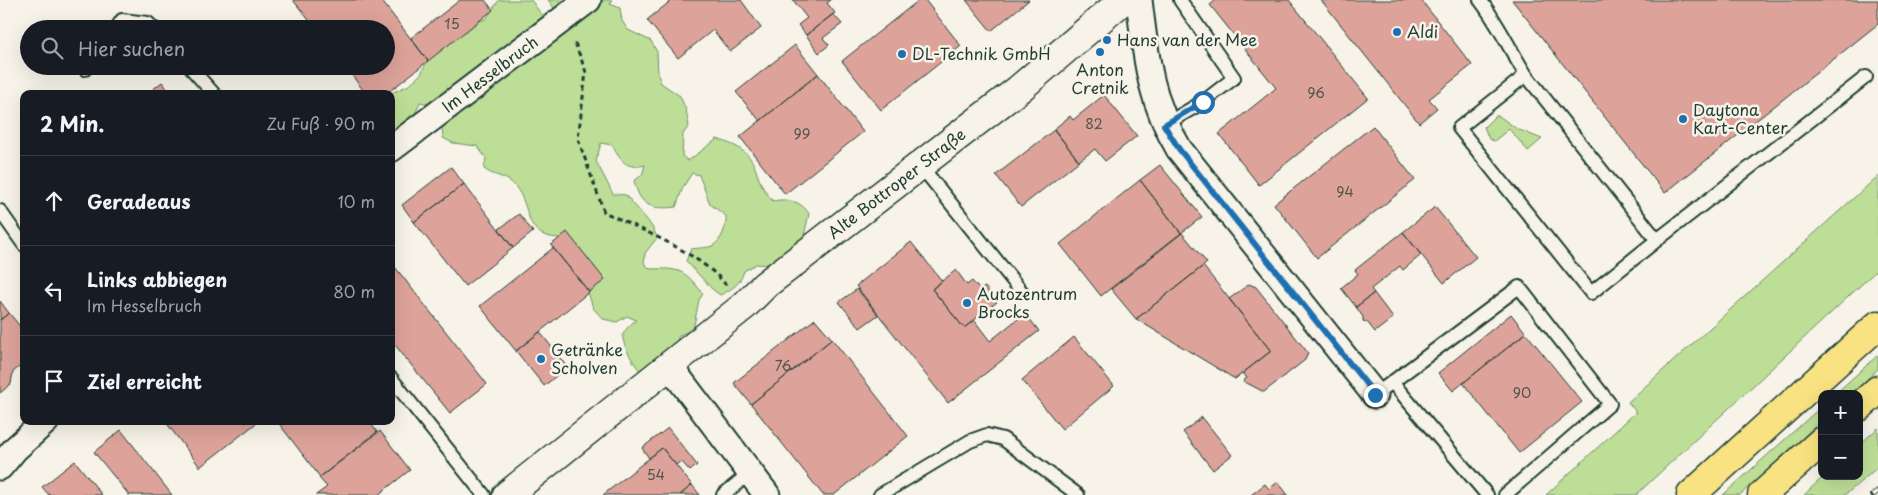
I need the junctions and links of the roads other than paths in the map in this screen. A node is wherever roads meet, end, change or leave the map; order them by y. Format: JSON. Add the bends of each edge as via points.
{"nodes":[{"id":1,"x":588,"y":0,"type":"edge"},
{"id":2,"x":1123,"y":0,"type":"edge"},
{"id":3,"x":1139,"y":0,"type":"edge"},
{"id":4,"x":1180,"y":0,"type":"edge"},
{"id":5,"x":1480,"y":0,"type":"edge"},
{"id":6,"x":197,"y":75,"type":"edge"},
{"id":7,"x":1526,"y":75,"type":"junction"},
{"id":8,"x":1866,"y":77,"type":"dead end"},
{"id":9,"x":210,"y":90,"type":"edge"},
{"id":10,"x":1164,"y":125,"type":"junction"},
{"id":11,"x":395,"y":146,"type":"edge"},
{"id":12,"x":920,"y":165,"type":"junction"},
{"id":13,"x":0,"y":211,"type":"edge"},
{"id":14,"x":20,"y":239,"type":"edge"},
{"id":15,"x":1657,"y":240,"type":"junction"},
{"id":16,"x":1022,"y":292,"type":"dead end"},
{"id":17,"x":1878,"y":325,"type":"edge"},
{"id":18,"x":669,"y":366,"type":"junction"},
{"id":19,"x":395,"y":383,"type":"edge"},
{"id":20,"x":1383,"y":389,"type":"junction"},
{"id":21,"x":1878,"y":390,"type":"edge"},
{"id":22,"x":1863,"y":403,"type":"edge"},
{"id":23,"x":42,"y":425,"type":"edge"},
{"id":24,"x":1818,"y":445,"type":"edge"},
{"id":25,"x":0,"y":467,"type":"edge"},
{"id":26,"x":750,"y":473,"type":"junction"},
{"id":27,"x":484,"y":495,"type":"edge"},
{"id":28,"x":507,"y":495,"type":"edge"},
{"id":29,"x":723,"y":495,"type":"edge"},
{"id":30,"x":767,"y":495,"type":"edge"},
{"id":31,"x":880,"y":495,"type":"edge"},
{"id":32,"x":1078,"y":495,"type":"edge"},
{"id":33,"x":1487,"y":495,"type":"edge"},
{"id":34,"x":1505,"y":495,"type":"edge"},
{"id":35,"x":1691,"y":495,"type":"edge"},
{"id":36,"x":1762,"y":495,"type":"edge"}],
"edges":[{"from":1,"to":11,"type":"street","name":"Im Hesselbruch"},
{"from":2,"to":12,"type":"street","name":"Alte Bottroper Straße","via":[[1019,89]]},
{"from":3,"to":10,"type":"street","via":[[1154,99]]},
{"from":4,"to":10,"type":"lane","via":[[1234,78],[1203,102]]},
{"from":5,"to":7,"type":"lane"},
{"from":6,"to":9,"type":"lane"},
{"from":7,"to":15,"type":"lane"},
{"from":7,"to":15,"type":"lane","via":[[1460,128],[1579,278],[1591,293]]},
{"from":8,"to":15,"type":"lane"},
{"from":10,"to":20,"type":"street","via":[[1179,149]]},
{"from":12,"to":16,"type":"lane"},
{"from":12,"to":18,"type":"street","name":"Alte Bottroper Straße"},
{"from":13,"to":14,"type":"lane"},
{"from":17,"to":35,"type":"main road"},
{"from":18,"to":26,"type":"street"},
{"from":18,"to":28,"type":"street","name":"Alte Bottroper Straße"},
{"from":19,"to":27,"type":"lane"},
{"from":20,"to":33,"type":"lane"},
{"from":20,"to":34,"type":"lane","via":[[1519,286],[1610,404]]},
{"from":21,"to":22,"type":"main road"},
{"from":23,"to":25,"type":"street"},
{"from":24,"to":36,"type":"main road"},
{"from":26,"to":29,"type":"lane"},
{"from":26,"to":30,"type":"street"},
{"from":31,"to":32,"type":"lane","via":[[970,441],[987,436],[1004,439]]}]}
